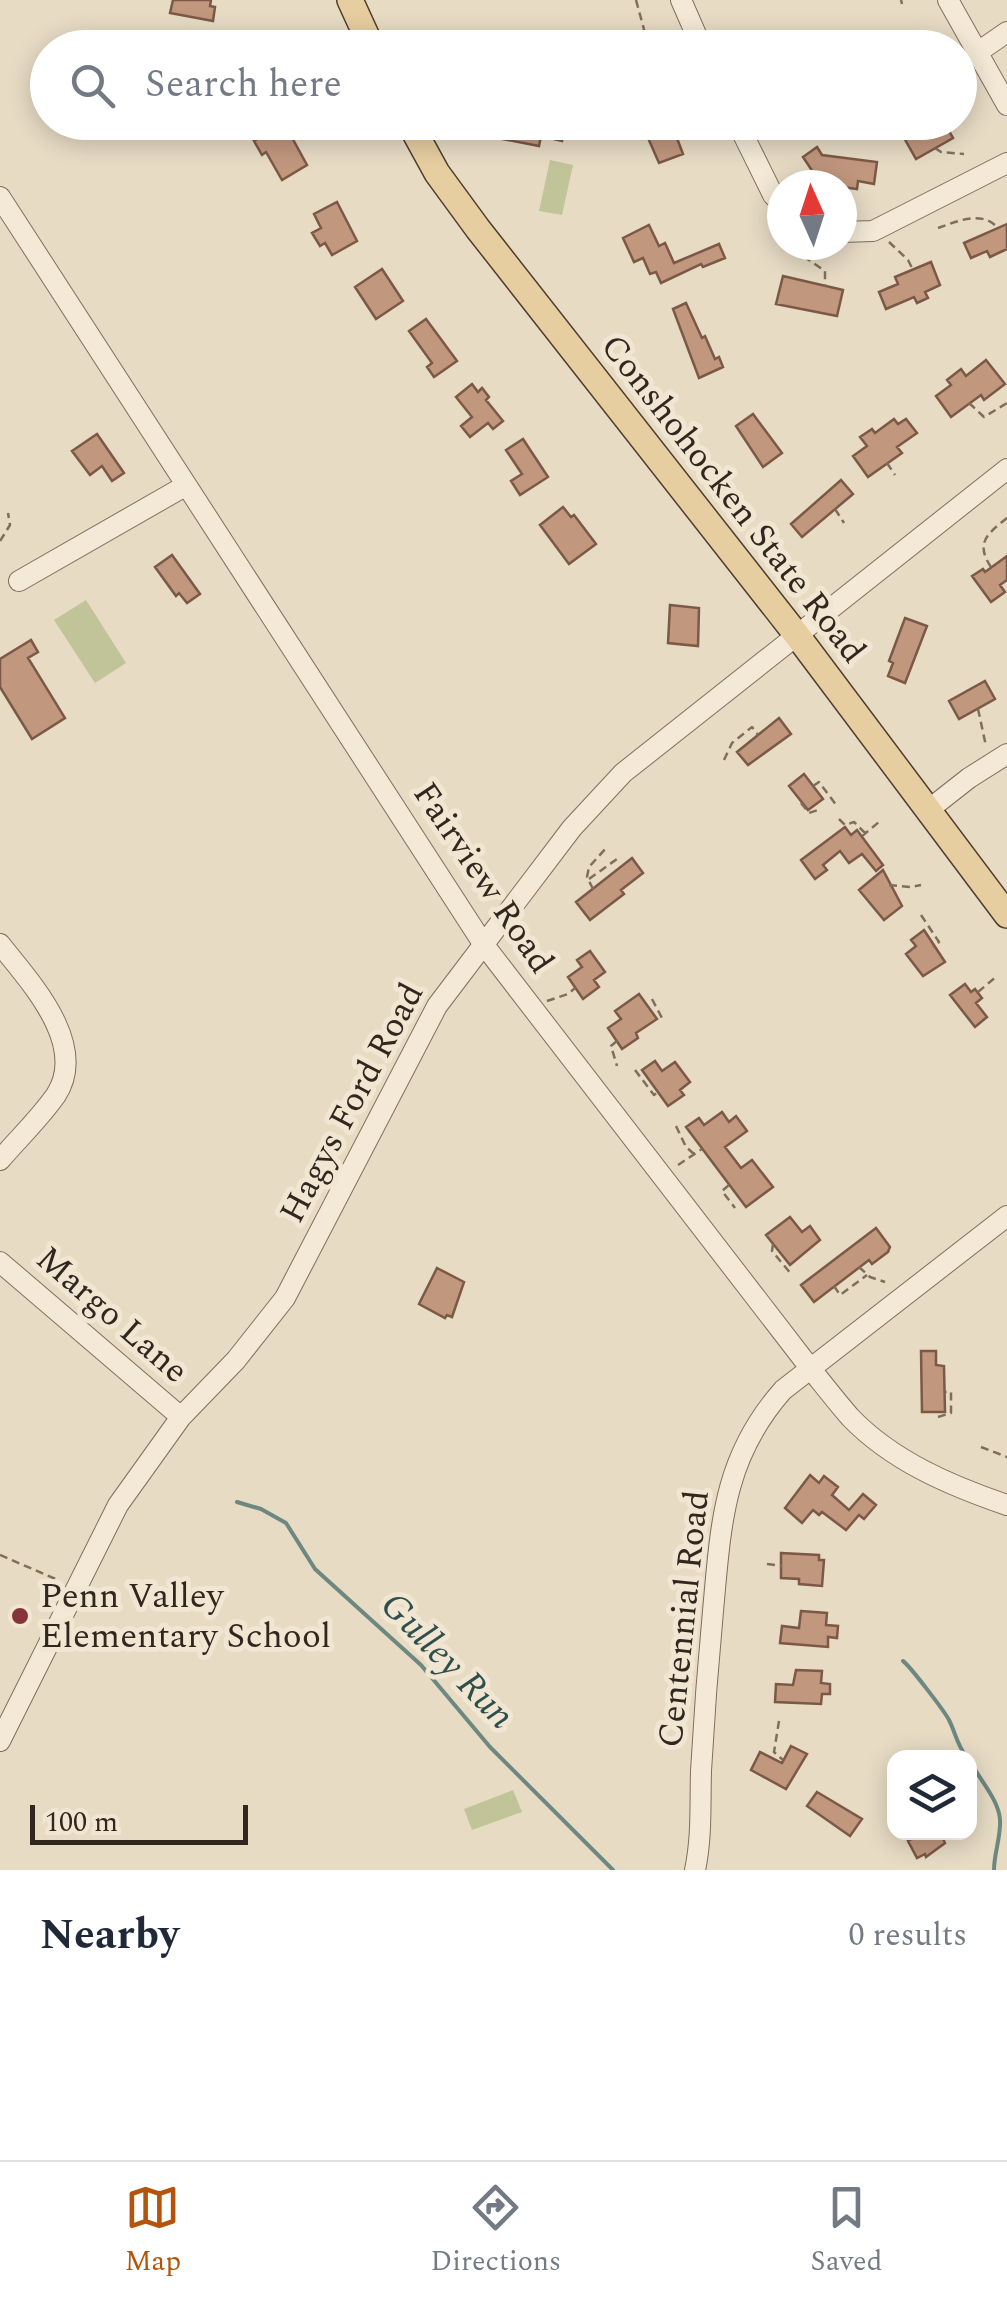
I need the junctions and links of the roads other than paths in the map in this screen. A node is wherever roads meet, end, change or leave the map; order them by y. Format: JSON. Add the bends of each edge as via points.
{"nodes":[{"id":1,"x":350,"y":0,"type":"edge"},
{"id":2,"x":680,"y":0,"type":"edge"},
{"id":3,"x":948,"y":0,"type":"edge"},
{"id":4,"x":364,"y":30,"type":"edge"},
{"id":5,"x":694,"y":30,"type":"edge"},
{"id":6,"x":965,"y":30,"type":"edge"},
{"id":7,"x":1007,"y":32,"type":"edge"},
{"id":8,"x":978,"y":52,"type":"joint"},
{"id":9,"x":1007,"y":104,"type":"edge"},
{"id":10,"x":419,"y":140,"type":"edge"},
{"id":11,"x":746,"y":140,"type":"edge"},
{"id":12,"x":1007,"y":162,"type":"edge"},
{"id":13,"x":767,"y":183,"type":"edge"},
{"id":14,"x":0,"y":197,"type":"edge"},
{"id":15,"x":857,"y":232,"type":"edge"},
{"id":16,"x":1007,"y":469,"type":"edge"},
{"id":17,"x":185,"y":486,"type":"junction"},
{"id":18,"x":19,"y":581,"type":"dead end"},
{"id":19,"x":796,"y":634,"type":"junction"},
{"id":20,"x":1001,"y":758,"type":"edge"},
{"id":21,"x":928,"y":812,"type":"junction"},
{"id":22,"x":1007,"y":915,"type":"edge"},
{"id":23,"x":0,"y":944,"type":"edge"},
{"id":24,"x":484,"y":945,"type":"junction"},
{"id":25,"x":0,"y":1160,"type":"edge"},
{"id":26,"x":1007,"y":1216,"type":"edge"},
{"id":27,"x":0,"y":1262,"type":"edge"},
{"id":28,"x":810,"y":1368,"type":"junction"},
{"id":29,"x":181,"y":1417,"type":"junction"},
{"id":30,"x":1007,"y":1505,"type":"edge"},
{"id":31,"x":0,"y":1741,"type":"edge"},
{"id":32,"x":702,"y":1864,"type":"edge"}],
"edges":[{"from":1,"to":4,"type":"main road"},
{"from":2,"to":5,"type":"street"},
{"from":3,"to":6,"type":"street"},
{"from":7,"to":8,"type":"street"},
{"from":8,"to":9,"type":"street"},
{"from":10,"to":19,"type":"main road","name":"Conshohocken State Road","via":[[478,230]]},
{"from":11,"to":13,"type":"street"},
{"from":12,"to":15,"type":"street","via":[[883,226]]},
{"from":14,"to":17,"type":"street","name":"Fairview Road"},
{"from":16,"to":19,"type":"street","name":"Hagys Ford Road"},
{"from":17,"to":18,"type":"street"},
{"from":17,"to":24,"type":"street","name":"Fairview Road"},
{"from":19,"to":21,"type":"main road","name":"Conshohocken State Road"},
{"from":19,"to":24,"type":"street","name":"Hagys Ford Road","via":[[598,798]]},
{"from":20,"to":21,"type":"street"},
{"from":21,"to":22,"type":"main road","name":"Conshohocken State Road"},
{"from":23,"to":25,"type":"street","via":[[44,1000],[65,1061],[58,1091]]},
{"from":24,"to":28,"type":"street","name":"Fairview Road"},
{"from":24,"to":29,"type":"street","name":"Hagys Ford Road","via":[[436,1006],[285,1298]]},
{"from":26,"to":28,"type":"street","name":"Centennial Road"},
{"from":27,"to":29,"type":"street","name":"Margo Lane"},
{"from":28,"to":30,"type":"street","name":"Fairview Road","via":[[852,1419],[888,1448],[934,1476]]},
{"from":28,"to":32,"type":"street","name":"Centennial Road","via":[[754,1427],[726,1496],[704,1719]]},
{"from":29,"to":31,"type":"street","name":"Hagys Ford Road","via":[[118,1505]]}]}
